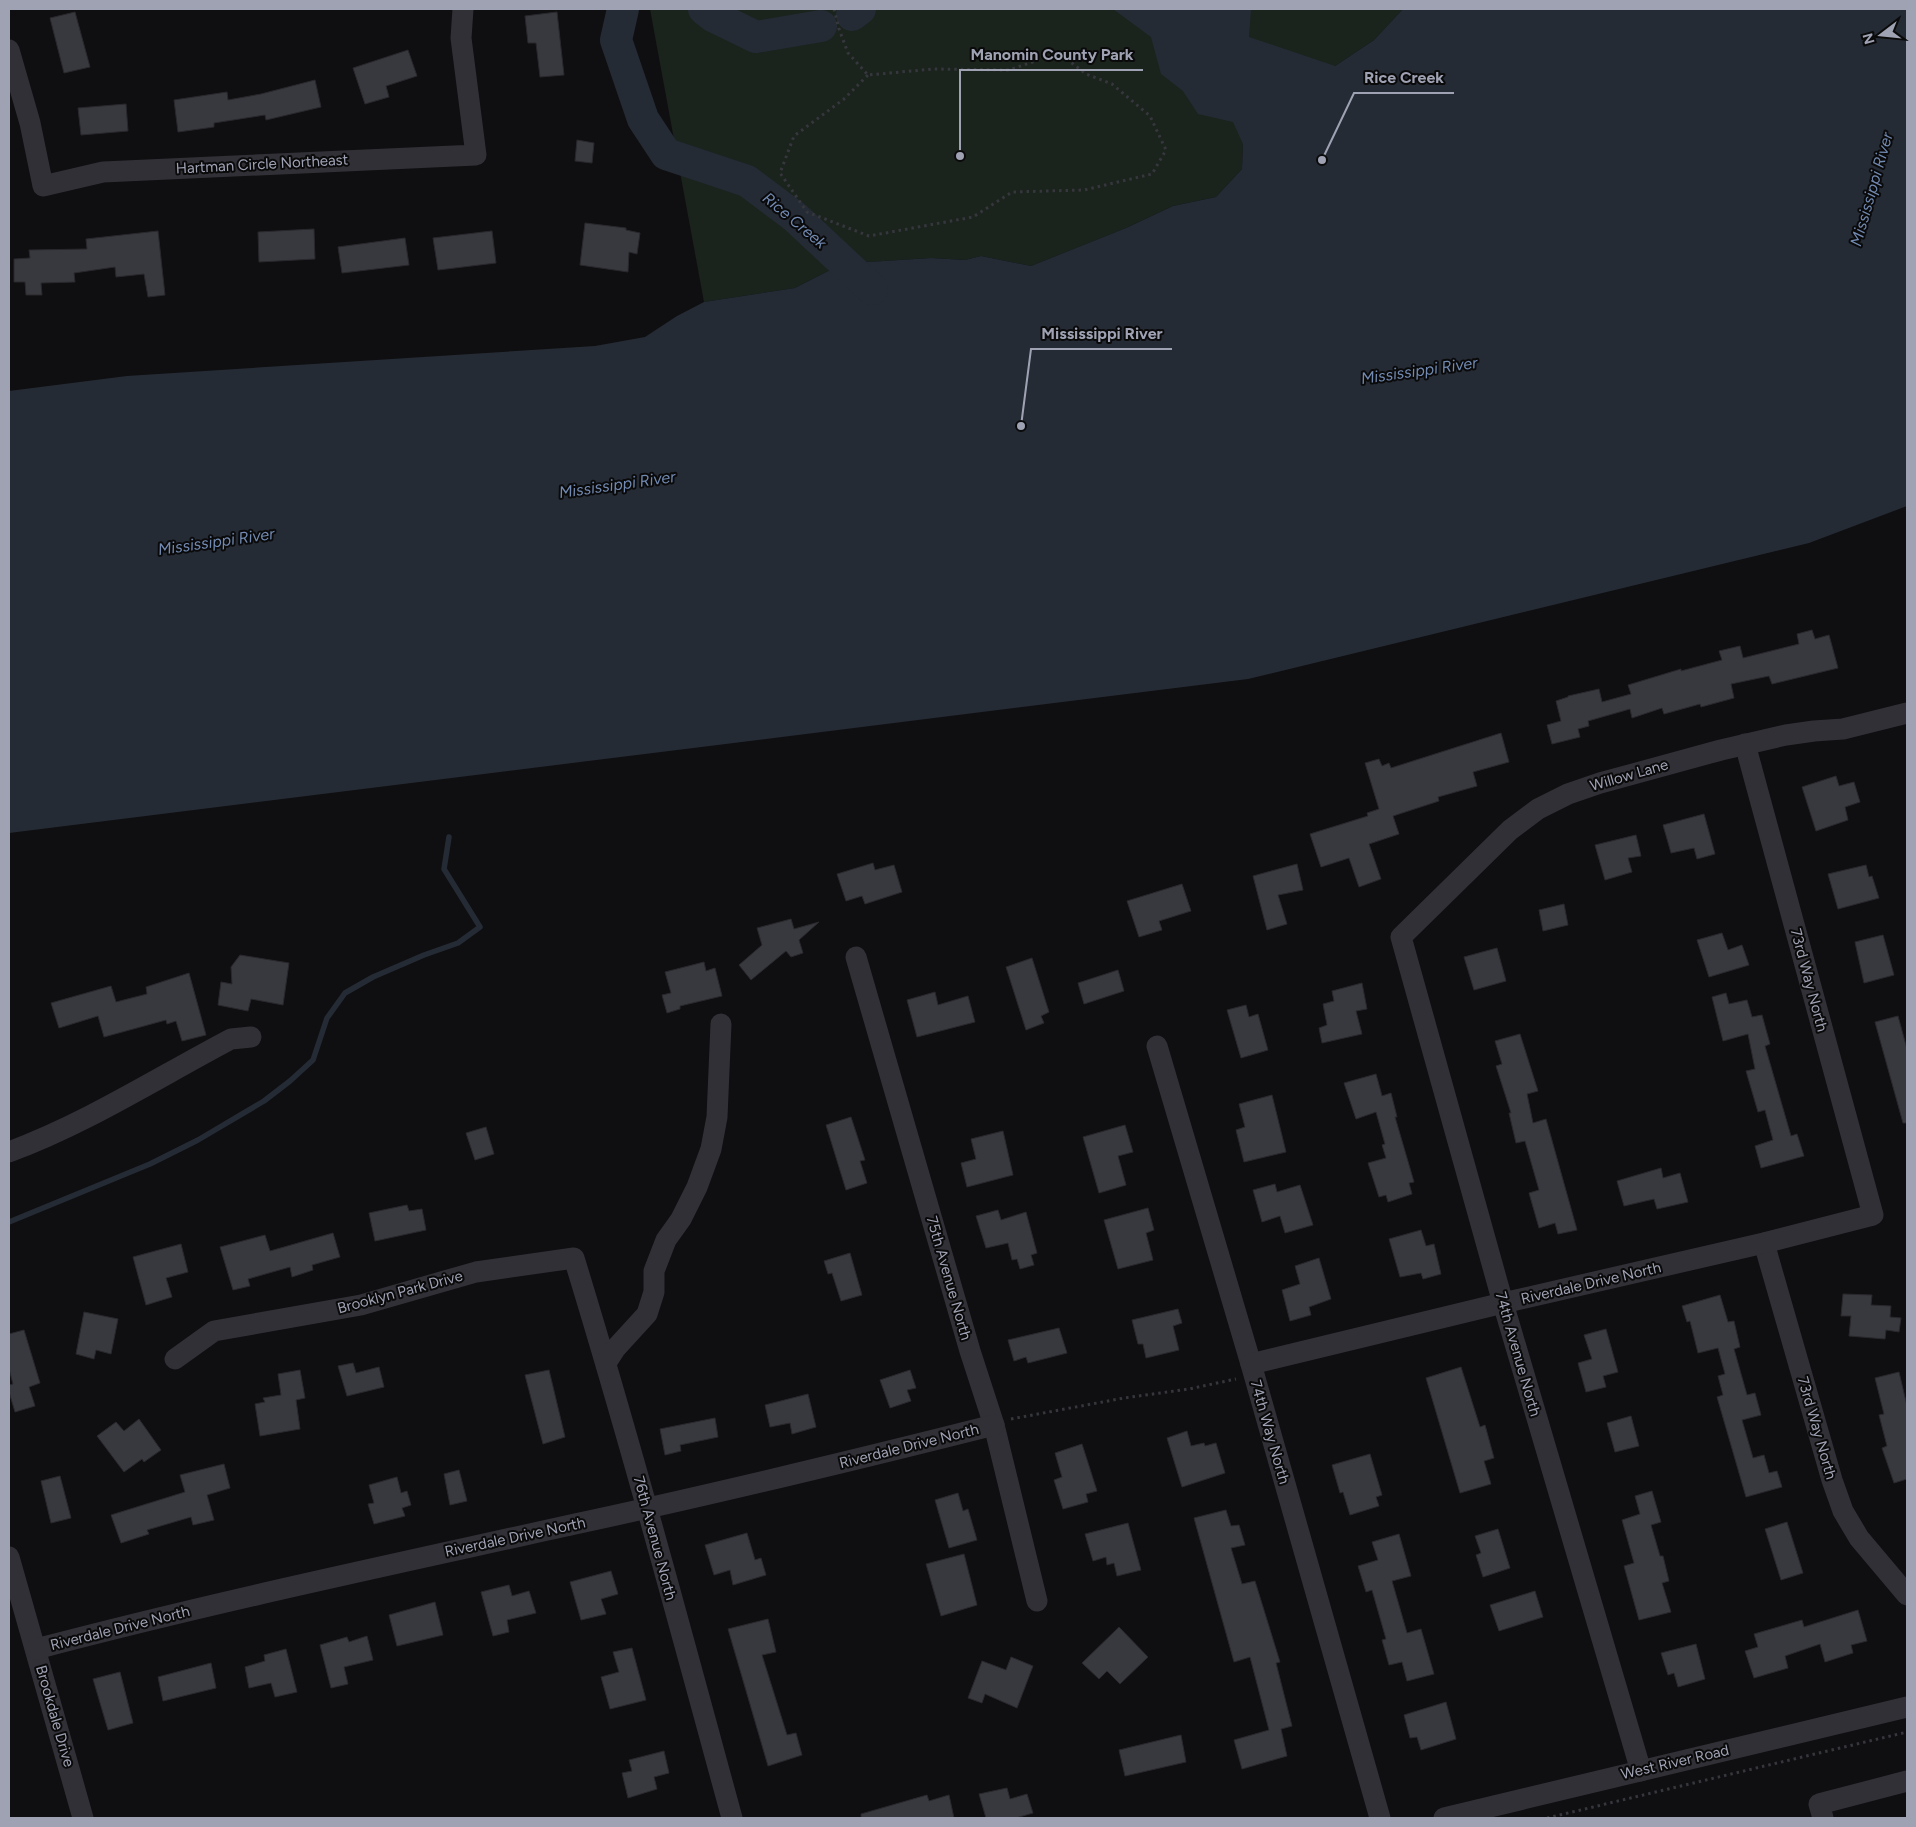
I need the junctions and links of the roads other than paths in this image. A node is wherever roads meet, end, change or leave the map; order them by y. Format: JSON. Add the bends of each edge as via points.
{"nodes":[{"id":1,"x":462,"y":9,"type":"edge"},
{"id":2,"x":9,"y":50,"type":"edge"},
{"id":3,"x":1907,"y":713,"type":"edge"},
{"id":4,"x":1745,"y":744,"type":"junction"},
{"id":5,"x":1401,"y":937,"type":"joint"},
{"id":6,"x":856,"y":957,"type":"dead end"},
{"id":7,"x":722,"y":1024,"type":"dead end"},
{"id":8,"x":251,"y":1037,"type":"dead end"},
{"id":9,"x":1157,"y":1046,"type":"dead end"},
{"id":10,"x":9,"y":1152,"type":"edge"},
{"id":11,"x":1873,"y":1215,"type":"joint"},
{"id":12,"x":1764,"y":1243,"type":"junction"},
{"id":13,"x":574,"y":1258,"type":"joint"},
{"id":14,"x":1503,"y":1303,"type":"junction"},
{"id":15,"x":175,"y":1359,"type":"dead end"},
{"id":16,"x":606,"y":1363,"type":"junction"},
{"id":17,"x":1252,"y":1369,"type":"junction"},
{"id":18,"x":994,"y":1425,"type":"junction"},
{"id":19,"x":647,"y":1508,"type":"junction"},
{"id":20,"x":9,"y":1557,"type":"edge"},
{"id":21,"x":1907,"y":1595,"type":"edge"},
{"id":22,"x":1037,"y":1601,"type":"dead end"},
{"id":23,"x":36,"y":1649,"type":"junction"},
{"id":24,"x":1907,"y":1707,"type":"edge"},
{"id":25,"x":1641,"y":1770,"type":"junction"},
{"id":26,"x":1907,"y":1781,"type":"edge"},
{"id":27,"x":83,"y":1818,"type":"edge"},
{"id":28,"x":732,"y":1818,"type":"edge"},
{"id":29,"x":1380,"y":1818,"type":"edge"},
{"id":30,"x":1444,"y":1818,"type":"edge"},
{"id":31,"x":1823,"y":1818,"type":"edge"}],
"edges":[{"from":1,"to":2,"type":"street","name":"Hartman Circle Northeast","via":[[462,38],[476,155],[103,172],[43,186]]},
{"from":3,"to":4,"type":"street","name":"Willow Lane","via":[[1843,729],[1786,735]]},
{"from":4,"to":5,"type":"street","name":"Willow Lane","via":[[1600,783],[1538,809],[1510,830]]},
{"from":4,"to":11,"type":"street","name":"73rd Way North"},
{"from":5,"to":14,"type":"street","name":"74th Avenue North"},
{"from":6,"to":18,"type":"street","name":"75th Avenue North"},
{"from":7,"to":16,"type":"street","via":[[718,1116],[711,1150],[681,1219],[666,1240],[654,1271],[654,1292],[647,1314]]},
{"from":8,"to":10,"type":"street","via":[[231,1039],[81,1121]]},
{"from":9,"to":17,"type":"street","name":"74th Way North"},
{"from":11,"to":12,"type":"street","name":"Riverdale Drive North"},
{"from":12,"to":14,"type":"street","name":"Riverdale Drive North"},
{"from":12,"to":21,"type":"street","name":"73rd Way North","via":[[1843,1511],[1859,1538]]},
{"from":13,"to":15,"type":"street","name":"Brooklyn Park Drive","via":[[476,1272],[361,1305],[214,1331]]},
{"from":13,"to":16,"type":"street","name":"76th Avenue North"},
{"from":14,"to":17,"type":"street","name":"Riverdale Drive North"},
{"from":14,"to":25,"type":"street","name":"74th Avenue North"},
{"from":16,"to":19,"type":"street","name":"76th Avenue North"},
{"from":17,"to":29,"type":"street","name":"74th Way North"},
{"from":18,"to":19,"type":"street","name":"Riverdale Drive North"},
{"from":18,"to":22,"type":"street","name":"75th Avenue North"},
{"from":19,"to":23,"type":"street","name":"Riverdale Drive North","via":[[132,1623]]},
{"from":19,"to":28,"type":"street","name":"76th Avenue North"},
{"from":20,"to":23,"type":"street","name":"Brookdale Drive"},
{"from":23,"to":27,"type":"street","name":"Brookdale Drive"},
{"from":24,"to":25,"type":"street","name":"West River Road"},
{"from":25,"to":30,"type":"street","name":"West River Road"},
{"from":26,"to":31,"type":"street","via":[[1819,1804]]}]}
